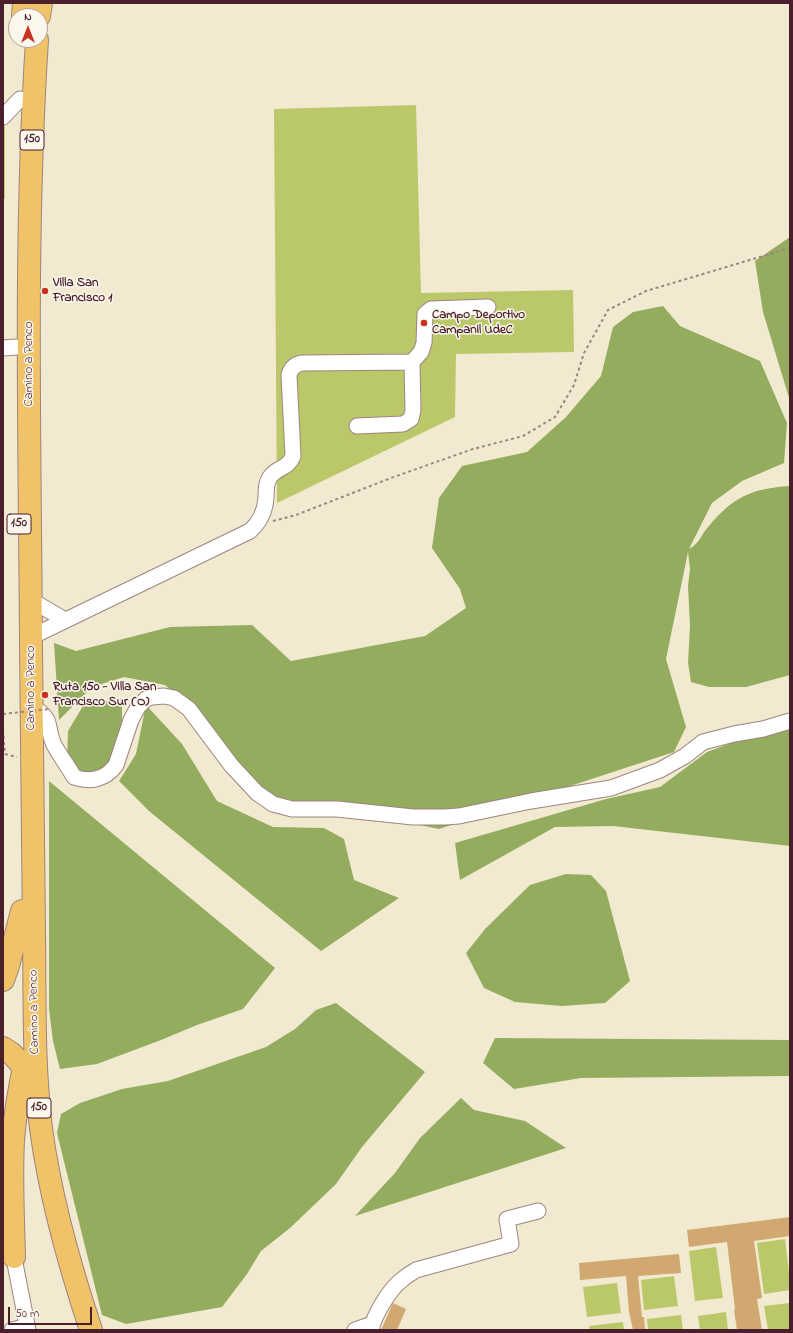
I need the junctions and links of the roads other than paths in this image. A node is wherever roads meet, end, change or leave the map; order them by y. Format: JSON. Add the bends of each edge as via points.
{"nodes":[{"id":1,"x":22,"y":48,"type":"edge"},
{"id":2,"x":37,"y":48,"type":"edge"},
{"id":3,"x":20,"y":100,"type":"junction"},
{"id":4,"x":3,"y":117,"type":"edge"},
{"id":5,"x":488,"y":307,"type":"dead end"},
{"id":6,"x":10,"y":347,"type":"edge"},
{"id":7,"x":412,"y":362,"type":"junction"},
{"id":8,"x":357,"y":426,"type":"dead end"},
{"id":9,"x":31,"y":600,"type":"junction"},
{"id":10,"x":65,"y":620,"type":"junction"},
{"id":11,"x":31,"y":636,"type":"junction"},
{"id":12,"x":40,"y":708,"type":"junction"},
{"id":13,"x":790,"y":721,"type":"edge"},
{"id":14,"x":22,"y":912,"type":"junction"},
{"id":15,"x":3,"y":980,"type":"edge"},
{"id":16,"x":3,"y":1048,"type":"edge"},
{"id":17,"x":24,"y":1067,"type":"junction"},
{"id":18,"x":3,"y":1198,"type":"edge"},
{"id":19,"x":538,"y":1211,"type":"dead end"},
{"id":20,"x":5,"y":1213,"type":"edge"},
{"id":21,"x":11,"y":1263,"type":"edge"},
{"id":22,"x":371,"y":1327,"type":"edge"},
{"id":23,"x":27,"y":1328,"type":"edge"},
{"id":24,"x":12,"y":1330,"type":"edge"},
{"id":25,"x":79,"y":1330,"type":"edge"},
{"id":26,"x":91,"y":1330,"type":"edge"},
{"id":27,"x":355,"y":1330,"type":"edge"}],
"edges":[{"from":1,"to":3,"type":"highway","name":"Camino a Penco","number":"150"},
{"from":2,"to":9,"type":"highway","name":"Camino a Penco","number":"150","via":[[30,202]]},
{"from":3,"to":4,"type":"street"},
{"from":3,"to":6,"type":"highway","name":"Camino a Penco","number":"150"},
{"from":5,"to":7,"type":"street","via":[[431,309],[425,314],[424,343],[421,352]]},
{"from":6,"to":14,"type":"highway","name":"Camino a Penco","number":"150","via":[[21,758]]},
{"from":7,"to":8,"type":"street","via":[[411,419],[403,424]]},
{"from":7,"to":10,"type":"street","via":[[302,362],[294,367],[290,375],[293,456],[290,463],[270,477],[266,486],[264,511],[258,524],[250,531]]},
{"from":9,"to":10,"type":"street"},
{"from":9,"to":11,"type":"highway","name":"Camino a Penco","number":"150"},
{"from":10,"to":11,"type":"street"},
{"from":11,"to":12,"type":"highway","name":"Camino a Penco","number":"150"},
{"from":12,"to":13,"type":"street","via":[[48,722],[54,744],[74,777],[79,779],[100,779],[113,770],[138,708],[146,699],[164,696],[174,698],[189,709],[231,765],[257,793],[273,804],[292,809],[337,809],[424,818],[459,816],[611,788],[660,770],[703,742]]},
{"from":12,"to":26,"type":"highway","name":"Camino a Penco","number":"150","via":[[35,1048],[38,1098],[47,1166],[57,1212]]},
{"from":14,"to":15,"type":"highway"},
{"from":14,"to":17,"type":"highway","name":"Camino a Penco","number":"150"},
{"from":16,"to":17,"type":"highway"},
{"from":17,"to":21,"type":"highway","via":[[13,1139]]},
{"from":17,"to":25,"type":"highway","name":"Camino a Penco","number":"150","via":[[30,1130],[42,1197],[60,1270]]},
{"from":18,"to":20,"type":"street"},
{"from":19,"to":22,"type":"street","via":[[507,1219],[511,1244],[416,1270],[402,1279],[393,1288]]},
{"from":20,"to":21,"type":"street"},
{"from":21,"to":23,"type":"street"},
{"from":22,"to":27,"type":"street"},
{"from":23,"to":24,"type":"street"}]}
